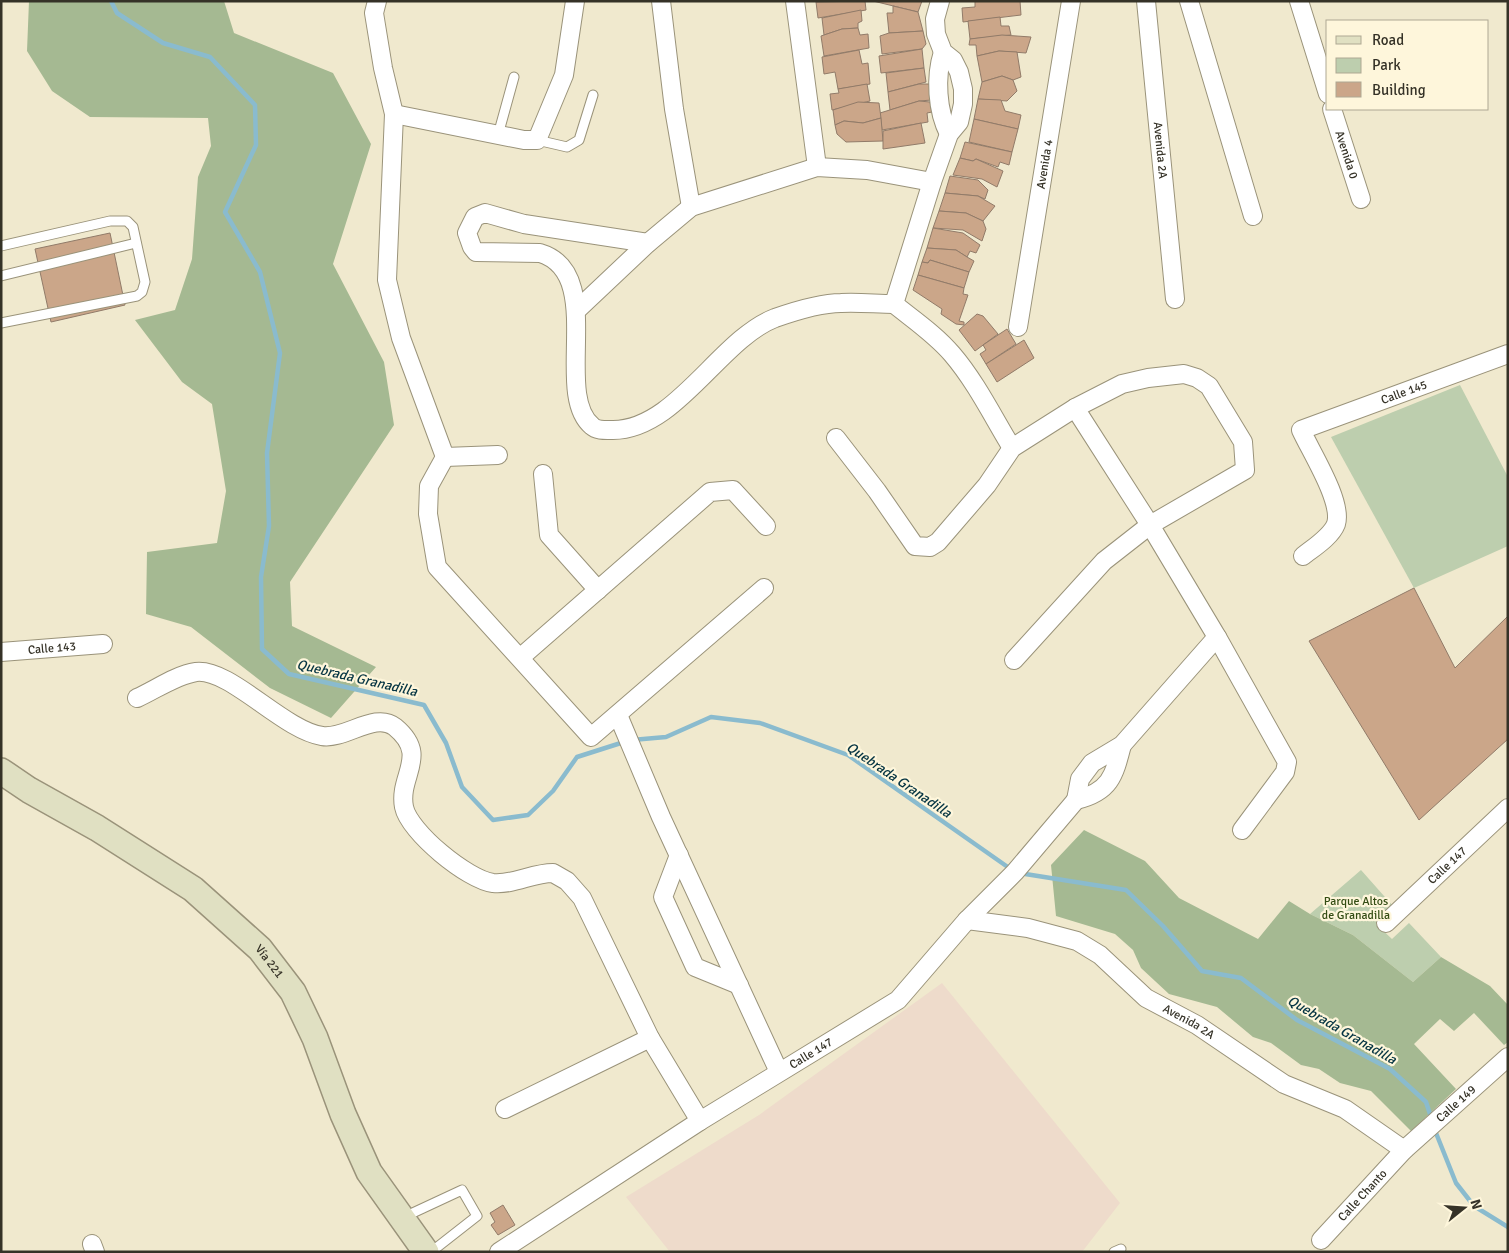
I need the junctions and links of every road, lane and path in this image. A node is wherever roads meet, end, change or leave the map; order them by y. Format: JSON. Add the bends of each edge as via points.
{"nodes":[{"id":1,"x":377,"y":1,"type":"edge"},
{"id":2,"x":575,"y":1,"type":"edge"},
{"id":3,"x":661,"y":1,"type":"edge"},
{"id":4,"x":795,"y":1,"type":"edge"},
{"id":5,"x":940,"y":1,"type":"edge"},
{"id":6,"x":1072,"y":1,"type":"edge"},
{"id":7,"x":1146,"y":1,"type":"edge"},
{"id":8,"x":1189,"y":1,"type":"edge"},
{"id":9,"x":1298,"y":1,"type":"edge"},
{"id":10,"x":943,"y":52,"type":"junction"},
{"id":11,"x":514,"y":77,"type":"dead end"},
{"id":12,"x":1326,"y":88,"type":"edge"},
{"id":13,"x":593,"y":95,"type":"dead end"},
{"id":14,"x":1332,"y":110,"type":"edge"},
{"id":15,"x":394,"y":114,"type":"junction"},
{"id":16,"x":949,"y":134,"type":"junction"},
{"id":17,"x":498,"y":135,"type":"junction"},
{"id":18,"x":537,"y":140,"type":"junction"},
{"id":19,"x":817,"y":166,"type":"junction"},
{"id":20,"x":932,"y":182,"type":"junction"},
{"id":21,"x":1361,"y":200,"type":"dead end"},
{"id":22,"x":691,"y":207,"type":"junction"},
{"id":23,"x":1252,"y":216,"type":"dead end"},
{"id":24,"x":136,"y":243,"type":"junction"},
{"id":25,"x":648,"y":243,"type":"junction"},
{"id":26,"x":1,"y":246,"type":"edge"},
{"id":27,"x":1,"y":276,"type":"edge"},
{"id":28,"x":1175,"y":299,"type":"dead end"},
{"id":29,"x":894,"y":304,"type":"junction"},
{"id":30,"x":577,"y":310,"type":"junction"},
{"id":31,"x":1,"y":323,"type":"edge"},
{"id":32,"x":1018,"y":327,"type":"dead end"},
{"id":33,"x":1508,"y":354,"type":"edge"},
{"id":34,"x":1075,"y":408,"type":"junction"},
{"id":35,"x":836,"y":438,"type":"dead end"},
{"id":36,"x":1012,"y":448,"type":"junction"},
{"id":37,"x":498,"y":455,"type":"dead end"},
{"id":38,"x":445,"y":457,"type":"junction"},
{"id":39,"x":543,"y":474,"type":"dead end"},
{"id":40,"x":1150,"y":525,"type":"junction"},
{"id":41,"x":766,"y":526,"type":"dead end"},
{"id":42,"x":1302,"y":556,"type":"dead end"},
{"id":43,"x":764,"y":588,"type":"dead end"},
{"id":44,"x":598,"y":590,"type":"junction"},
{"id":45,"x":1217,"y":637,"type":"junction"},
{"id":46,"x":102,"y":644,"type":"dead end"},
{"id":47,"x":1,"y":652,"type":"edge"},
{"id":48,"x":521,"y":657,"type":"junction"},
{"id":49,"x":1014,"y":660,"type":"dead end"},
{"id":50,"x":137,"y":698,"type":"dead end"},
{"id":51,"x":618,"y":715,"type":"junction"},
{"id":52,"x":1122,"y":744,"type":"junction"},
{"id":53,"x":1,"y":771,"type":"edge"},
{"id":54,"x":1076,"y":800,"type":"junction"},
{"id":55,"x":1508,"y":808,"type":"edge"},
{"id":56,"x":1242,"y":830,"type":"dead end"},
{"id":57,"x":679,"y":855,"type":"junction"},
{"id":58,"x":967,"y":920,"type":"junction"},
{"id":59,"x":1386,"y":923,"type":"dead end"},
{"id":60,"x":739,"y":985,"type":"junction"},
{"id":61,"x":650,"y":1038,"type":"junction"},
{"id":62,"x":1508,"y":1058,"type":"edge"},
{"id":63,"x":779,"y":1072,"type":"junction"},
{"id":64,"x":505,"y":1109,"type":"dead end"},
{"id":65,"x":700,"y":1120,"type":"junction"},
{"id":66,"x":1404,"y":1150,"type":"junction"},
{"id":67,"x":401,"y":1218,"type":"junction"},
{"id":68,"x":1321,"y":1240,"type":"dead end"},
{"id":69,"x":426,"y":1252,"type":"edge"},
{"id":70,"x":431,"y":1252,"type":"edge"},
{"id":71,"x":498,"y":1252,"type":"edge"}],
"edges":[{"from":1,"to":15,"type":"street","via":[[374,13]]},
{"from":2,"to":18,"type":"street","via":[[564,75]]},
{"from":3,"to":22,"type":"street","via":[[674,109]]},
{"from":4,"to":19,"type":"street"},
{"from":5,"to":10,"type":"street","via":[[935,19],[936,34]]},
{"from":6,"to":32,"type":"street","name":"Avenida 4"},
{"from":7,"to":28,"type":"street","name":"Avenida 2A"},
{"from":8,"to":23,"type":"street"},
{"from":9,"to":12,"type":"street"},
{"from":10,"to":16,"type":"street","via":[[939,64],[939,93],[941,116]]},
{"from":10,"to":16,"type":"street","via":[[953,60],[963,89],[959,122]]},
{"from":11,"to":17,"type":"lane"},
{"from":13,"to":18,"type":"lane","via":[[579,140],[567,147]]},
{"from":14,"to":21,"type":"street","name":"Avenida 0"},
{"from":15,"to":17,"type":"street"},
{"from":15,"to":38,"type":"street","via":[[387,280],[401,338]]},
{"from":16,"to":20,"type":"street"},
{"from":17,"to":18,"type":"street"},
{"from":19,"to":20,"type":"street","via":[[867,170]]},
{"from":19,"to":22,"type":"street"},
{"from":20,"to":29,"type":"street"},
{"from":22,"to":25,"type":"street"},
{"from":24,"to":26,"type":"lane","via":[[132,226],[123,220]]},
{"from":24,"to":27,"type":"lane"},
{"from":24,"to":31,"type":"lane","via":[[145,282],[142,292],[136,296]]},
{"from":25,"to":30,"type":"street"},
{"from":25,"to":30,"type":"street","via":[[524,224],[485,212],[475,217],[467,233],[473,250],[550,256],[563,266]]},
{"from":29,"to":30,"type":"street","via":[[840,302],[774,319],[739,341],[660,414],[622,430],[595,428],[586,421],[582,412],[578,394]]},
{"from":29,"to":36,"type":"street","via":[[952,354]]},
{"from":33,"to":42,"type":"street","name":"Calle 145","via":[[1301,430],[1334,500],[1337,514],[1335,526]]},
{"from":34,"to":36,"type":"street"},
{"from":34,"to":40,"type":"street"},
{"from":34,"to":40,"type":"street","via":[[1122,384],[1148,378],[1184,374],[1208,386],[1243,442],[1246,470]]},
{"from":35,"to":36,"type":"street","via":[[878,491],[915,546],[922,548],[930,547],[945,535]]},
{"from":37,"to":38,"type":"street"},
{"from":38,"to":48,"type":"street","via":[[429,486],[428,514],[437,567]]},
{"from":39,"to":44,"type":"street","via":[[549,535]]},
{"from":40,"to":45,"type":"street"},
{"from":40,"to":49,"type":"street","via":[[1104,560]]},
{"from":41,"to":44,"type":"street","via":[[734,490],[710,492]]},
{"from":43,"to":51,"type":"street"},
{"from":44,"to":48,"type":"street"},
{"from":45,"to":52,"type":"street"},
{"from":45,"to":56,"type":"street","via":[[1287,762],[1285,772]]},
{"from":46,"to":47,"type":"street","name":"Calle 143"},
{"from":48,"to":51,"type":"street","via":[[591,736]]},
{"from":50,"to":61,"type":"street","via":[[197,672],[212,674],[280,717],[323,736],[339,735],[384,722],[393,726],[404,736],[413,758],[404,806],[416,829],[477,879],[508,883],[547,873],[567,881],[582,898]]},
{"from":51,"to":57,"type":"street"},
{"from":52,"to":54,"type":"street","via":[[1092,763],[1080,779]]},
{"from":52,"to":54,"type":"street","via":[[1115,774],[1102,791]]},
{"from":53,"to":67,"type":"main road","name":"Vía 221","via":[[193,889],[260,949],[293,992],[316,1038],[343,1114],[369,1172]]},
{"from":54,"to":58,"type":"street","name":"Calle 147","via":[[1015,872]]},
{"from":55,"to":59,"type":"street","name":"Calle 147"},
{"from":57,"to":60,"type":"street"},
{"from":57,"to":60,"type":"street","via":[[663,897],[695,966]]},
{"from":58,"to":63,"type":"street","name":"Calle 147","via":[[898,1000]]},
{"from":58,"to":66,"type":"street","name":"Avenida 2A","via":[[1028,928],[1077,941],[1100,954],[1146,998],[1196,1025],[1284,1084],[1345,1109]]},
{"from":60,"to":63,"type":"street"},
{"from":61,"to":64,"type":"street"},
{"from":61,"to":65,"type":"street"},
{"from":62,"to":66,"type":"street","name":"Calle 149"},
{"from":63,"to":65,"type":"street","name":"Calle 147"},
{"from":65,"to":71,"type":"street","name":"Calle 147"},
{"from":66,"to":68,"type":"street","name":"Calle Chanto"},
{"from":67,"to":69,"type":"main road","name":"Vía 221"},
{"from":67,"to":70,"type":"lane","via":[[462,1190],[477,1216]]}]}
